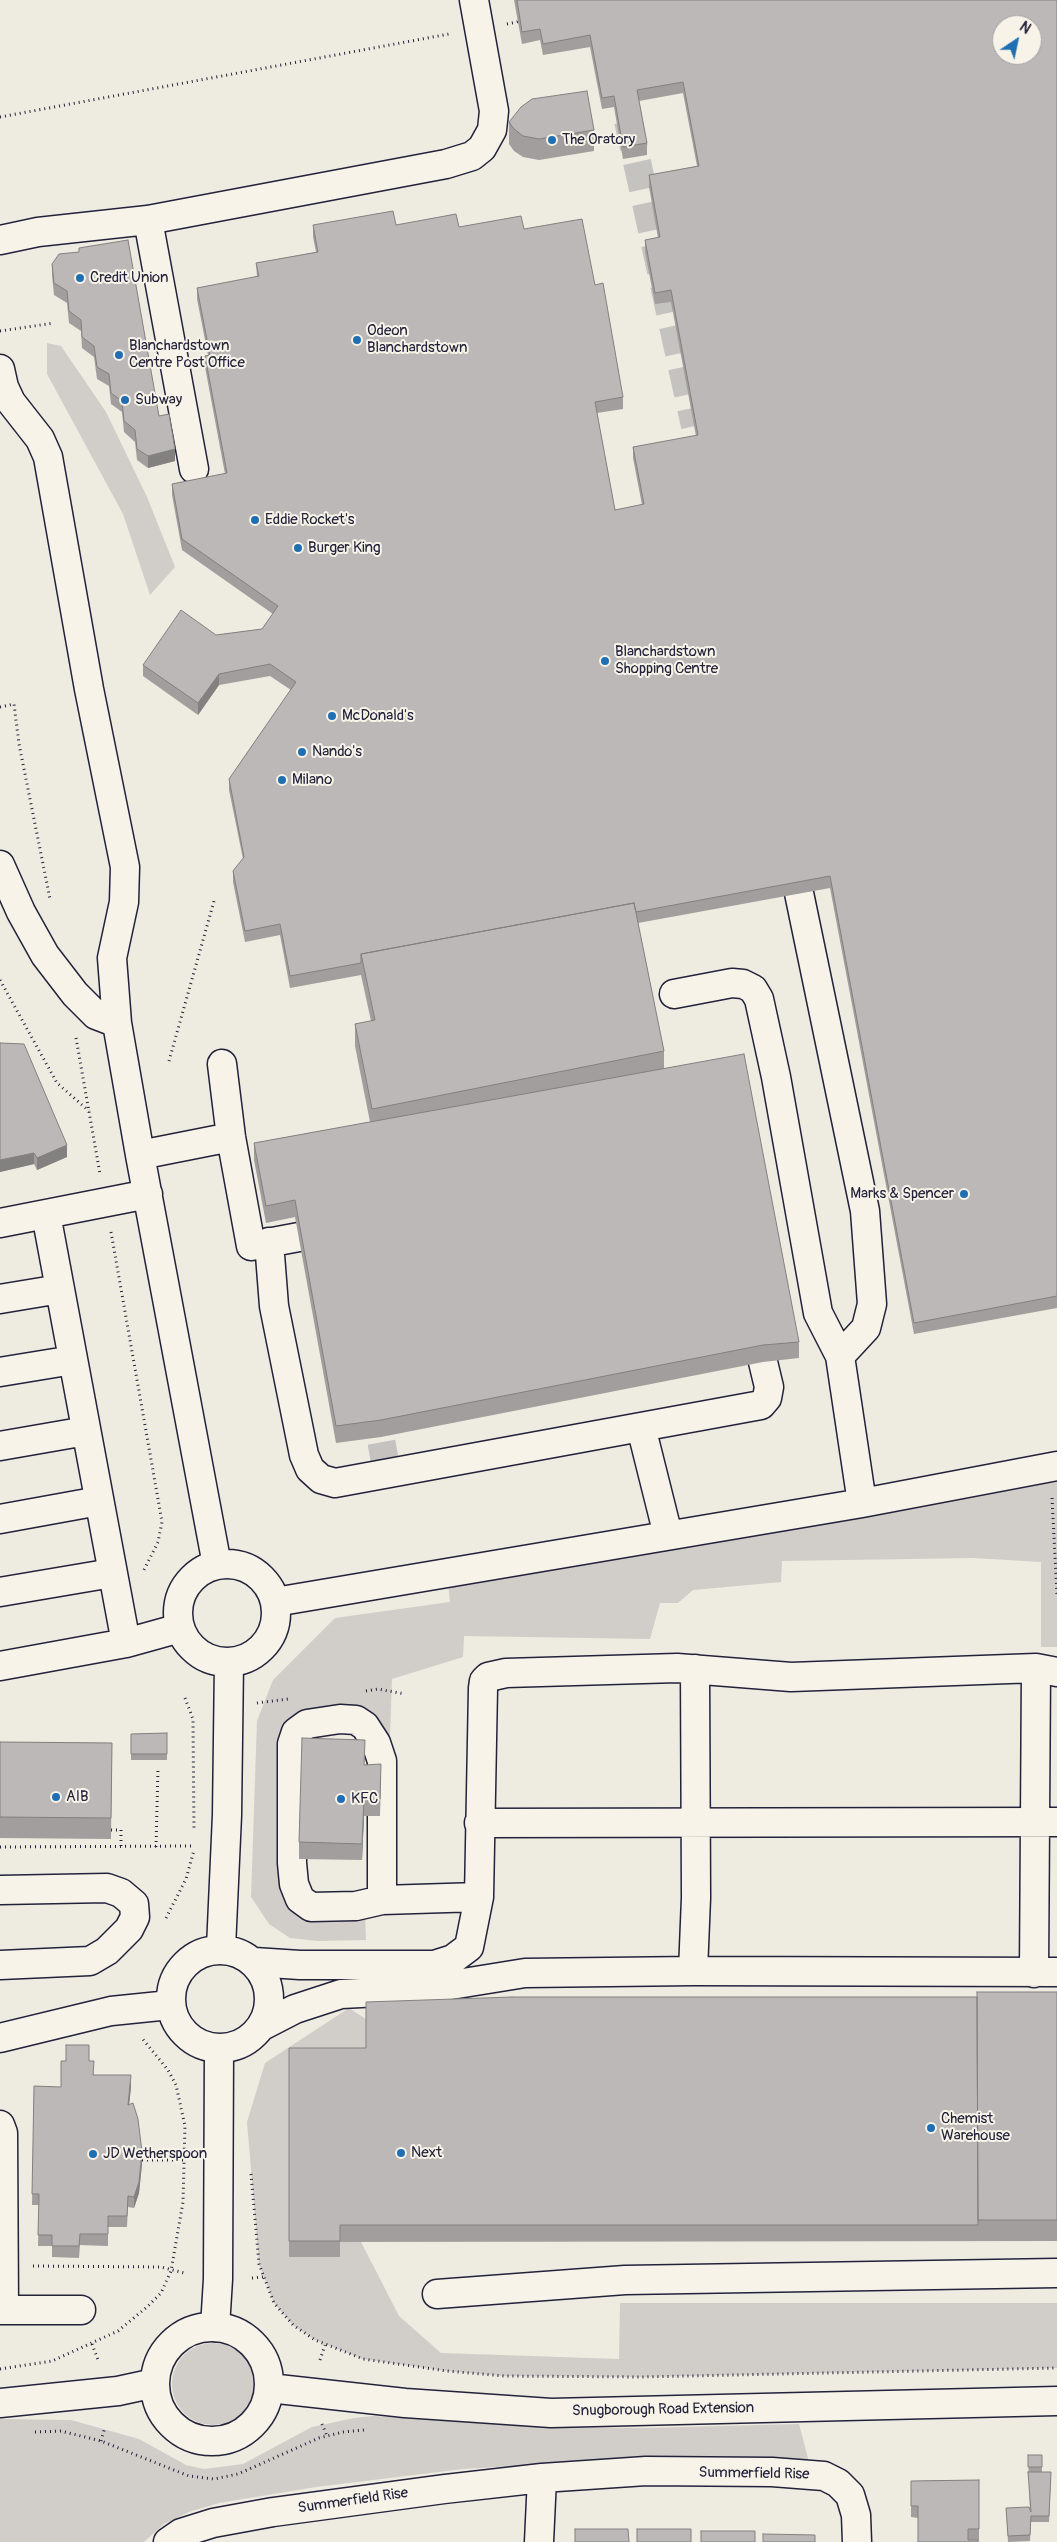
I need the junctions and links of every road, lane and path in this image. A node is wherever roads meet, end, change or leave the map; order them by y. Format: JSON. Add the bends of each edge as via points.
{"nodes":[{"id":1,"x":474,"y":0,"type":"edge"},
{"id":2,"x":525,"y":20,"type":"edge"},
{"id":3,"x":479,"y":29,"type":"junction"},
{"id":4,"x":0,"y":117,"type":"edge"},
{"id":5,"x":148,"y":220,"type":"junction"},
{"id":6,"x":0,"y":240,"type":"edge"},
{"id":7,"x":54,"y":323,"type":"dead end"},
{"id":8,"x":0,"y":331,"type":"edge"},
{"id":9,"x":1,"y":382,"type":"edge"},
{"id":10,"x":194,"y":469,"type":"dead end"},
{"id":11,"x":14,"y":704,"type":"dead end"},
{"id":12,"x":0,"y":707,"type":"edge"},
{"id":13,"x":0,"y":865,"type":"edge"},
{"id":14,"x":799,"y":894,"type":"edge"},
{"id":15,"x":214,"y":901,"type":"dead end"},
{"id":16,"x":0,"y":980,"type":"edge"},
{"id":17,"x":674,"y":994,"type":"dead end"},
{"id":18,"x":118,"y":1023,"type":"junction"},
{"id":19,"x":169,"y":1061,"type":"dead end"},
{"id":20,"x":222,"y":1064,"type":"dead end"},
{"id":21,"x":89,"y":1111,"type":"dead end"},
{"id":22,"x":231,"y":1137,"type":"junction"},
{"id":23,"x":140,"y":1155,"type":"junction"},
{"id":24,"x":148,"y":1194,"type":"junction"},
{"id":25,"x":46,"y":1214,"type":"junction"},
{"id":26,"x":0,"y":1223,"type":"edge"},
{"id":27,"x":299,"y":1237,"type":"edge"},
{"id":28,"x":269,"y":1242,"type":"junction"},
{"id":29,"x":60,"y":1289,"type":"junction"},
{"id":30,"x":0,"y":1299,"type":"edge"},
{"id":31,"x":840,"y":1356,"type":"junction"},
{"id":32,"x":73,"y":1360,"type":"junction"},
{"id":33,"x":763,"y":1362,"type":"edge"},
{"id":34,"x":0,"y":1372,"type":"edge"},
{"id":35,"x":642,"y":1427,"type":"junction"},
{"id":36,"x":86,"y":1431,"type":"junction"},
{"id":37,"x":0,"y":1446,"type":"edge"},
{"id":38,"x":1057,"y":1466,"type":"edge"},
{"id":39,"x":1057,"y":1493,"type":"edge"},
{"id":40,"x":99,"y":1501,"type":"junction"},
{"id":41,"x":862,"y":1503,"type":"junction"},
{"id":42,"x":0,"y":1518,"type":"edge"},
{"id":43,"x":668,"y":1535,"type":"junction"},
{"id":44,"x":217,"y":1565,"type":"junction"},
{"id":45,"x":112,"y":1573,"type":"junction"},
{"id":46,"x":0,"y":1592,"type":"edge"},
{"id":47,"x":1057,"y":1596,"type":"edge"},
{"id":48,"x":275,"y":1602,"type":"junction"},
{"id":49,"x":180,"y":1628,"type":"junction"},
{"id":50,"x":126,"y":1643,"type":"junction"},
{"id":51,"x":229,"y":1662,"type":"junction"},
{"id":52,"x":0,"y":1666,"type":"edge"},
{"id":53,"x":695,"y":1669,"type":"junction"},
{"id":54,"x":1046,"y":1670,"type":"edge"},
{"id":55,"x":186,"y":1698,"type":"dead end"},
{"id":56,"x":158,"y":1768,"type":"dead end"},
{"id":57,"x":479,"y":1823,"type":"junction"},
{"id":58,"x":1046,"y":1823,"type":"edge"},
{"id":59,"x":695,"y":1824,"type":"junction"},
{"id":60,"x":112,"y":1830,"type":"edge"},
{"id":61,"x":121,"y":1846,"type":"junction"},
{"id":62,"x":194,"y":1846,"type":"junction"},
{"id":63,"x":0,"y":1847,"type":"edge"},
{"id":64,"x":156,"y":1847,"type":"junction"},
{"id":65,"x":0,"y":1890,"type":"edge"},
{"id":66,"x":479,"y":1897,"type":"junction"},
{"id":67,"x":372,"y":1902,"type":"junction"},
{"id":68,"x":164,"y":1920,"type":"dead end"},
{"id":69,"x":221,"y":1948,"type":"junction"},
{"id":70,"x":254,"y":1962,"type":"junction"},
{"id":71,"x":0,"y":1965,"type":"edge"},
{"id":72,"x":693,"y":1971,"type":"junction"},
{"id":73,"x":1046,"y":1973,"type":"edge"},
{"id":74,"x":170,"y":2005,"type":"junction"},
{"id":75,"x":129,"y":2009,"type":"junction"},
{"id":76,"x":262,"y":2026,"type":"junction"},
{"id":77,"x":0,"y":2038,"type":"edge"},
{"id":78,"x":219,"y":2048,"type":"junction"},
{"id":79,"x":0,"y":2125,"type":"edge"},
{"id":80,"x":142,"y":2160,"type":"edge"},
{"id":81,"x":186,"y":2160,"type":"junction"},
{"id":82,"x":4,"y":2266,"type":"junction"},
{"id":83,"x":171,"y":2271,"type":"junction"},
{"id":84,"x":184,"y":2273,"type":"dead end"},
{"id":85,"x":1057,"y":2273,"type":"edge"},
{"id":86,"x":252,"y":2278,"type":"dead end"},
{"id":87,"x":437,"y":2294,"type":"dead end"},
{"id":88,"x":2,"y":2310,"type":"edge"},
{"id":89,"x":82,"y":2310,"type":"dead end"},
{"id":90,"x":215,"y":2327,"type":"junction"},
{"id":91,"x":92,"y":2344,"type":"dead end"},
{"id":92,"x":326,"y":2345,"type":"junction"},
{"id":93,"x":98,"y":2360,"type":"dead end"},
{"id":94,"x":320,"y":2360,"type":"dead end"},
{"id":95,"x":1057,"y":2368,"type":"edge"},
{"id":96,"x":155,"y":2383,"type":"junction"},
{"id":97,"x":269,"y":2388,"type":"junction"},
{"id":98,"x":1057,"y":2401,"type":"edge"},
{"id":99,"x":0,"y":2403,"type":"edge"},
{"id":100,"x":322,"y":2424,"type":"dead end"},
{"id":101,"x":105,"y":2427,"type":"dead end"},
{"id":102,"x":327,"y":2436,"type":"dead end"},
{"id":103,"x":101,"y":2441,"type":"dead end"},
{"id":104,"x":542,"y":2478,"type":"junction"},
{"id":105,"x":168,"y":2542,"type":"edge"},
{"id":106,"x":539,"y":2542,"type":"edge"},
{"id":107,"x":856,"y":2542,"type":"edge"}],
"edges":[{"from":1,"to":3,"type":"street"},
{"from":2,"to":3,"type":"path"},
{"from":3,"to":4,"type":"path"},
{"from":3,"to":5,"type":"street","via":[[494,111],[492,130],[482,148],[472,156],[446,164]]},
{"from":5,"to":6,"type":"street","via":[[38,232]]},
{"from":5,"to":10,"type":"street"},
{"from":7,"to":8,"type":"path"},
{"from":9,"to":18,"type":"street","via":[[11,402],[40,439],[48,458],[89,689],[126,867],[124,902],[112,958]]},
{"from":11,"to":12,"type":"path"},
{"from":13,"to":18,"type":"street","via":[[21,912],[51,962],[96,1015]]},
{"from":14,"to":31,"type":"street","via":[[865,1211],[872,1304],[866,1328]]},
{"from":15,"to":19,"type":"path"},
{"from":16,"to":21,"type":"path","via":[[57,1083]]},
{"from":17,"to":31,"type":"street","via":[[738,983],[753,989],[759,999],[818,1314]]},
{"from":18,"to":23,"type":"street"},
{"from":20,"to":22,"type":"street"},
{"from":22,"to":23,"type":"street"},
{"from":22,"to":28,"type":"street","via":[[251,1246]]},
{"from":23,"to":24,"type":"street"},
{"from":24,"to":25,"type":"street"},
{"from":24,"to":44,"type":"street"},
{"from":25,"to":26,"type":"street"},
{"from":25,"to":29,"type":"street"},
{"from":27,"to":28,"type":"street"},
{"from":28,"to":35,"type":"street","via":[[274,1306],[304,1455],[310,1469],[321,1479],[335,1483]]},
{"from":29,"to":30,"type":"street"},
{"from":29,"to":32,"type":"street"},
{"from":31,"to":41,"type":"street"},
{"from":32,"to":34,"type":"street"},
{"from":32,"to":36,"type":"street"},
{"from":33,"to":35,"type":"street","via":[[769,1387],[767,1398],[761,1405]]},
{"from":35,"to":43,"type":"street"},
{"from":36,"to":37,"type":"street"},
{"from":36,"to":40,"type":"street"},
{"from":38,"to":41,"type":"street"},
{"from":39,"to":47,"type":"path","via":[[1053,1494],[1052,1510]]},
{"from":40,"to":42,"type":"street"},
{"from":40,"to":45,"type":"street"},
{"from":41,"to":43,"type":"street"},
{"from":43,"to":48,"type":"street"},
{"from":44,"to":48,"type":"street","via":[[232,1564],[260,1576]]},
{"from":44,"to":49,"type":"street","via":[[189,1581],[181,1596]]},
{"from":45,"to":46,"type":"street"},
{"from":45,"to":50,"type":"street"},
{"from":48,"to":51,"type":"street","via":[[274,1623],[266,1642],[243,1659]]},
{"from":49,"to":50,"type":"street"},
{"from":49,"to":51,"type":"street","via":[[199,1653],[213,1660]]},
{"from":50,"to":52,"type":"street"},
{"from":51,"to":69,"type":"street"},
{"from":53,"to":54,"type":"street","via":[[791,1677]]},
{"from":53,"to":57,"type":"street","via":[[488,1676],[483,1688]]},
{"from":53,"to":59,"type":"street"},
{"from":54,"to":58,"type":"street"},
{"from":55,"to":62,"type":"path","via":[[193,1719]]},
{"from":56,"to":64,"type":"path"},
{"from":57,"to":59,"type":"street"},
{"from":57,"to":66,"type":"street"},
{"from":58,"to":59,"type":"street"},
{"from":58,"to":73,"type":"street"},
{"from":59,"to":72,"type":"street"},
{"from":60,"to":61,"type":"path","via":[[121,1830]]},
{"from":61,"to":63,"type":"path"},
{"from":61,"to":64,"type":"path"},
{"from":62,"to":64,"type":"path"},
{"from":62,"to":68,"type":"path","via":[[186,1879]]},
{"from":65,"to":71,"type":"street","via":[[107,1888],[121,1893],[134,1904],[135,1917],[129,1929],[107,1951],[90,1961]]},
{"from":66,"to":67,"type":"street"},
{"from":66,"to":70,"type":"street","via":[[470,1947],[453,1959],[434,1965]]},
{"from":67,"to":67,"type":"street","via":[[311,1907],[300,1898],[294,1884],[292,1744],[296,1732],[317,1721],[356,1720],[365,1726],[382,1761]]},
{"from":69,"to":70,"type":"street","via":[[242,1954]]},
{"from":69,"to":74,"type":"street","via":[[198,1954],[185,1962],[173,1981]]},
{"from":70,"to":76,"type":"street","via":[[266,1980],[269,1993]]},
{"from":72,"to":73,"type":"street"},
{"from":72,"to":76,"type":"street","via":[[525,1973],[420,1990],[342,1994],[295,2009]]},
{"from":74,"to":75,"type":"street"},
{"from":74,"to":78,"type":"street","via":[[175,2021],[186,2035],[199,2044]]},
{"from":75,"to":77,"type":"street"},
{"from":75,"to":81,"type":"path","via":[[141,2038],[168,2070],[176,2085],[185,2126]]},
{"from":76,"to":78,"type":"street","via":[[237,2045]]},
{"from":78,"to":90,"type":"street"},
{"from":79,"to":82,"type":"street","via":[[3,2132]]},
{"from":80,"to":81,"type":"path"},
{"from":81,"to":83,"type":"path","via":[[181,2222]]},
{"from":82,"to":83,"type":"path","via":[[161,2267]]},
{"from":82,"to":88,"type":"street"},
{"from":83,"to":84,"type":"path"},
{"from":85,"to":87,"type":"street","via":[[625,2280]]},
{"from":86,"to":92,"type":"path","via":[[263,2277],[274,2303],[293,2325]]},
{"from":88,"to":89,"type":"street"},
{"from":90,"to":96,"type":"street","via":[[197,2329],[173,2343],[158,2365]]},
{"from":90,"to":97,"type":"street","via":[[233,2330],[260,2353],[268,2370]]},
{"from":91,"to":93,"type":"path"},
{"from":92,"to":94,"type":"path"},
{"from":92,"to":95,"type":"path","via":[[362,2359],[504,2376],[642,2377]]},
{"from":96,"to":97,"type":"street","via":[[158,2403],[168,2420],[182,2432],[200,2440],[220,2440],[238,2435],[254,2423],[264,2407]]},
{"from":96,"to":99,"type":"street","via":[[118,2392]]},
{"from":97,"to":98,"type":"street","name":"Snugborough Road Extension","via":[[551,2413]]},
{"from":100,"to":102,"type":"path"},
{"from":101,"to":103,"type":"path"},
{"from":104,"to":105,"type":"street","name":"Summerfield Rise","via":[[273,2512],[213,2523],[181,2533]]},
{"from":104,"to":106,"type":"street"},
{"from":104,"to":107,"type":"street","name":"Summerfield Rise","via":[[639,2471],[772,2472],[824,2476],[838,2483],[850,2495],[856,2515]]}]}
